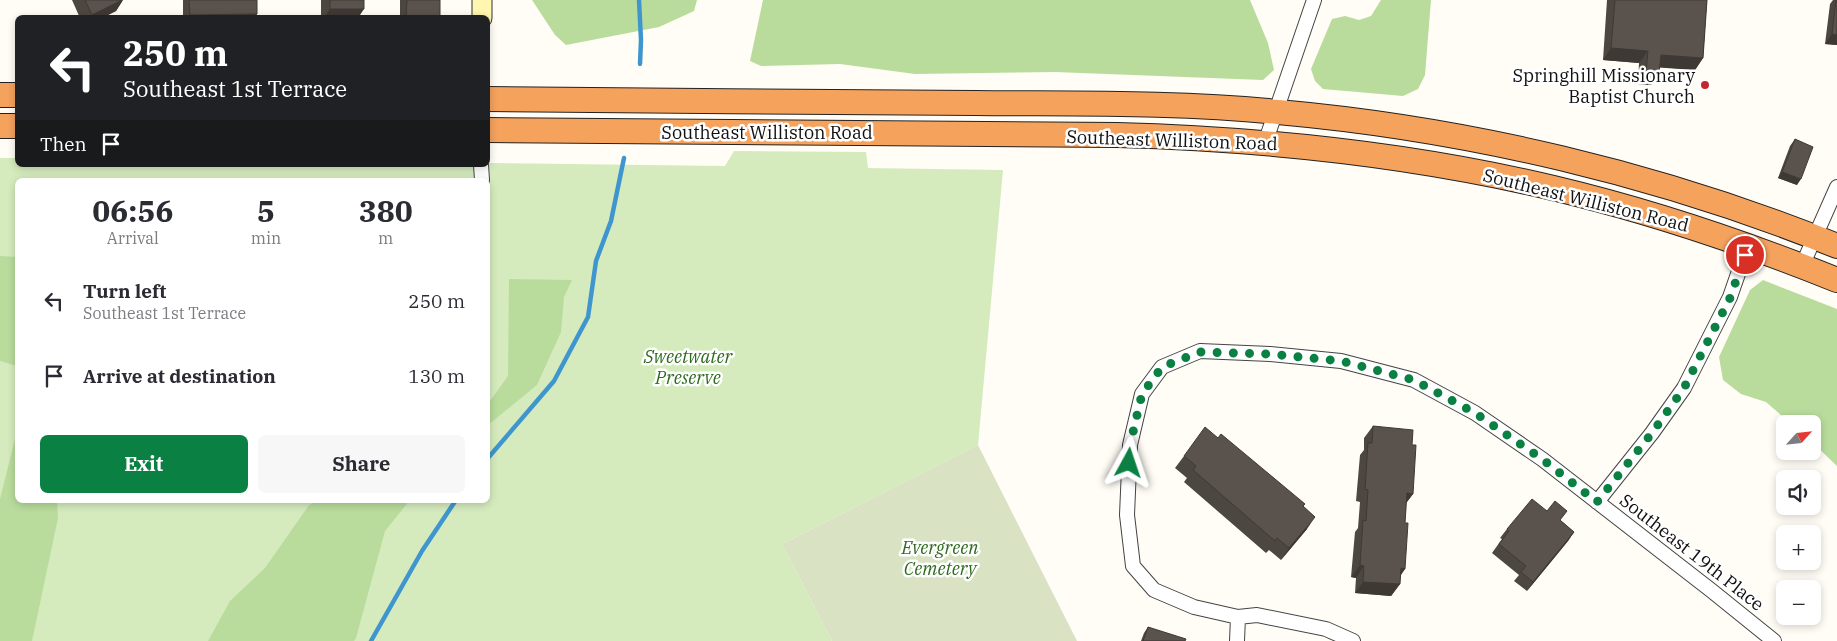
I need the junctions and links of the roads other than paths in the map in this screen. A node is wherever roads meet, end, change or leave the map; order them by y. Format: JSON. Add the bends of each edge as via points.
{"nodes":[{"id":1,"x":482,"y":0,"type":"edge"},
{"id":2,"x":1314,"y":0,"type":"edge"},
{"id":3,"x":482,"y":15,"type":"edge"},
{"id":4,"x":0,"y":95,"type":"edge"},
{"id":5,"x":15,"y":95,"type":"edge"},
{"id":6,"x":490,"y":98,"type":"edge"},
{"id":7,"x":1276,"y":111,"type":"junction"},
{"id":8,"x":0,"y":126,"type":"edge"},
{"id":9,"x":15,"y":126,"type":"edge"},
{"id":10,"x":490,"y":130,"type":"edge"},
{"id":11,"x":1265,"y":143,"type":"junction"},
{"id":12,"x":1490,"y":143,"type":"junction"},
{"id":13,"x":1483,"y":174,"type":"junction"},
{"id":14,"x":1837,"y":187,"type":"edge"},
{"id":15,"x":1815,"y":237,"type":"junction"},
{"id":16,"x":1748,"y":245,"type":"junction"},
{"id":17,"x":1837,"y":246,"type":"edge"},
{"id":18,"x":1802,"y":266,"type":"junction"},
{"id":19,"x":1837,"y":280,"type":"edge"},
{"id":20,"x":1597,"y":502,"type":"junction"},
{"id":21,"x":1238,"y":617,"type":"junction"},
{"id":22,"x":1237,"y":641,"type":"edge"},
{"id":23,"x":1353,"y":641,"type":"edge"},
{"id":24,"x":1774,"y":641,"type":"edge"}],
"edges":[{"from":1,"to":3,"type":"main road"},
{"from":2,"to":7,"type":"street"},
{"from":4,"to":5,"type":"highway"},
{"from":6,"to":7,"type":"highway","name":"Southeast Williston Road","via":[[1140,105]]},
{"from":7,"to":11,"type":"street"},
{"from":7,"to":12,"type":"highway","name":"Southeast Williston Road"},
{"from":8,"to":9,"type":"highway"},
{"from":10,"to":11,"type":"highway","name":"Southeast Williston Road","via":[[1118,135]]},
{"from":11,"to":13,"type":"highway","name":"Southeast Williston Road","via":[[1374,155]]},
{"from":12,"to":13,"type":"highway"},
{"from":12,"to":15,"type":"highway","name":"Southeast Williston Road","via":[[1626,174]]},
{"from":13,"to":16,"type":"highway","name":"Southeast Williston Road","via":[[1619,205]]},
{"from":14,"to":15,"type":"street"},
{"from":15,"to":17,"type":"highway","name":"Southeast Williston Road"},
{"from":15,"to":18,"type":"street"},
{"from":16,"to":18,"type":"highway","name":"Southeast Williston Road"},
{"from":16,"to":20,"type":"street","via":[[1730,298],[1684,388]]},
{"from":18,"to":19,"type":"highway","name":"Southeast Williston Road"},
{"from":20,"to":21,"type":"street","name":"Southeast 19th Place","via":[[1475,413],[1414,380],[1341,361],[1200,352],[1162,367],[1142,394],[1129,463],[1127,515],[1133,566],[1154,590],[1194,608]]},
{"from":20,"to":24,"type":"street","name":"Southeast 19th Place"},
{"from":21,"to":22,"type":"street"},
{"from":21,"to":23,"type":"street","name":"Southeast 19th Place","via":[[1257,615],[1317,627]]}]}
